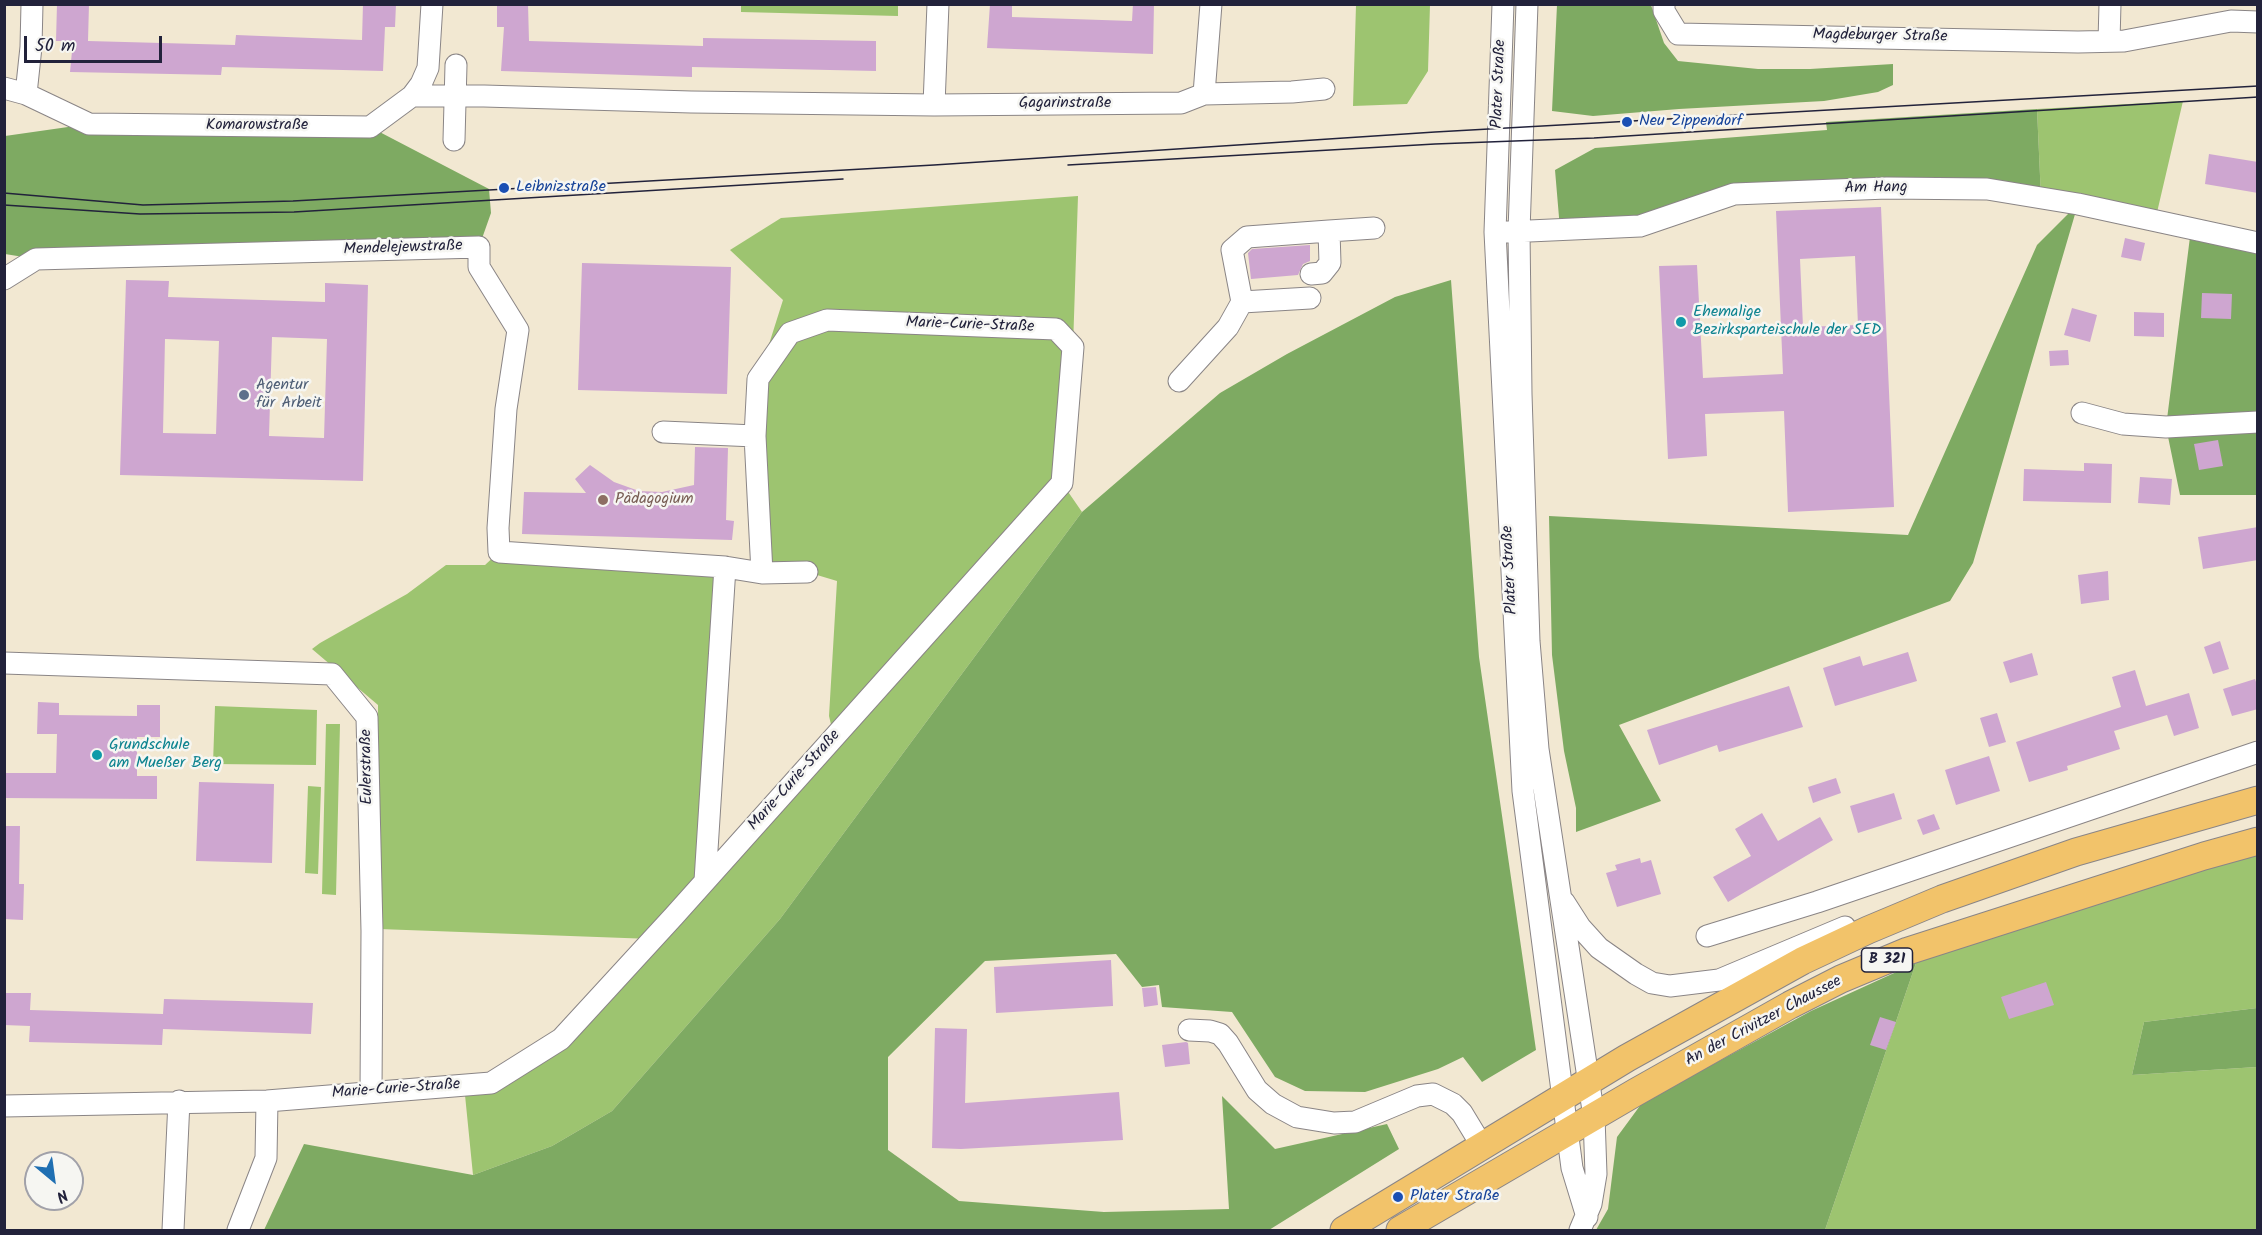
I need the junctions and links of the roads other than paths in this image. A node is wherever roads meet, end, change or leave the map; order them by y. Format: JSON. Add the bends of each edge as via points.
{"nodes":[{"id":1,"x":32,"y":4,"type":"edge"},
{"id":2,"x":432,"y":4,"type":"edge"},
{"id":3,"x":938,"y":4,"type":"edge"},
{"id":4,"x":1211,"y":4,"type":"edge"},
{"id":5,"x":1503,"y":4,"type":"edge"},
{"id":6,"x":1527,"y":4,"type":"edge"},
{"id":7,"x":2110,"y":4,"type":"edge"},
{"id":8,"x":1664,"y":8,"type":"edge"},
{"id":9,"x":2258,"y":22,"type":"edge"},
{"id":10,"x":2109,"y":41,"type":"junction"},
{"id":11,"x":456,"y":65,"type":"dead end"},
{"id":12,"x":4,"y":88,"type":"edge"},
{"id":13,"x":1324,"y":89,"type":"dead end"},
{"id":14,"x":26,"y":94,"type":"junction"},
{"id":15,"x":1204,"y":94,"type":"junction"},
{"id":16,"x":412,"y":96,"type":"junction"},
{"id":17,"x":455,"y":96,"type":"junction"},
{"id":18,"x":934,"y":105,"type":"junction"},
{"id":19,"x":454,"y":140,"type":"dead end"},
{"id":20,"x":1374,"y":228,"type":"dead end"},
{"id":21,"x":1329,"y":231,"type":"junction"},
{"id":22,"x":1519,"y":231,"type":"junction"},
{"id":23,"x":1495,"y":232,"type":"junction"},
{"id":24,"x":2258,"y":243,"type":"edge"},
{"id":25,"x":1311,"y":274,"type":"dead end"},
{"id":26,"x":4,"y":279,"type":"edge"},
{"id":27,"x":1310,"y":298,"type":"dead end"},
{"id":28,"x":1242,"y":302,"type":"junction"},
{"id":29,"x":1179,"y":381,"type":"dead end"},
{"id":30,"x":2082,"y":413,"type":"dead end"},
{"id":31,"x":2258,"y":422,"type":"edge"},
{"id":32,"x":663,"y":432,"type":"dead end"},
{"id":33,"x":755,"y":436,"type":"junction"},
{"id":34,"x":726,"y":567,"type":"junction"},
{"id":35,"x":807,"y":572,"type":"dead end"},
{"id":36,"x":762,"y":573,"type":"junction"},
{"id":37,"x":4,"y":663,"type":"edge"},
{"id":38,"x":2258,"y":752,"type":"edge"},
{"id":39,"x":2258,"y":800,"type":"edge"},
{"id":40,"x":2258,"y":841,"type":"edge"},
{"id":41,"x":2076,"y":852,"type":"junction"},
{"id":42,"x":705,"y":881,"type":"junction"},
{"id":43,"x":1560,"y":895,"type":"junction"},
{"id":44,"x":1707,"y":936,"type":"dead end"},
{"id":45,"x":1189,"y":1030,"type":"dead end"},
{"id":46,"x":1588,"y":1083,"type":"junction"},
{"id":47,"x":370,"y":1092,"type":"junction"},
{"id":48,"x":1563,"y":1098,"type":"junction"},
{"id":49,"x":179,"y":1101,"type":"junction"},
{"id":50,"x":267,"y":1101,"type":"junction"},
{"id":51,"x":4,"y":1106,"type":"edge"},
{"id":52,"x":1594,"y":1117,"type":"junction"},
{"id":53,"x":1568,"y":1132,"type":"junction"},
{"id":54,"x":1482,"y":1146,"type":"junction"},
{"id":55,"x":1583,"y":1224,"type":"edge"},
{"id":56,"x":173,"y":1230,"type":"edge"},
{"id":57,"x":238,"y":1230,"type":"edge"},
{"id":58,"x":1344,"y":1230,"type":"edge"},
{"id":59,"x":1400,"y":1230,"type":"edge"}],
"edges":[{"from":1,"to":14,"type":"street"},
{"from":2,"to":16,"type":"street","name":"Komarowstraße","via":[[428,68]]},
{"from":3,"to":18,"type":"street"},
{"from":4,"to":15,"type":"street"},
{"from":5,"to":23,"type":"street","name":"Plater Straße"},
{"from":6,"to":22,"type":"street","name":"Plater Straße"},
{"from":7,"to":10,"type":"street"},
{"from":8,"to":10,"type":"street","name":"Magdeburger Straße","via":[[1678,34]]},
{"from":9,"to":10,"type":"street","name":"Magdeburger Straße","via":[[2231,21]]},
{"from":11,"to":17,"type":"street"},
{"from":12,"to":14,"type":"street","name":"Komarowstraße"},
{"from":13,"to":15,"type":"street","name":"Gagarinstraße"},
{"from":14,"to":16,"type":"street","name":"Komarowstraße","via":[[89,124],[370,127]]},
{"from":15,"to":18,"type":"street","name":"Gagarinstraße","via":[[1181,103]]},
{"from":16,"to":17,"type":"street"},
{"from":17,"to":18,"type":"street"},
{"from":17,"to":19,"type":"street"},
{"from":20,"to":21,"type":"street"},
{"from":21,"to":25,"type":"street","via":[[1330,263],[1322,273]]},
{"from":21,"to":28,"type":"street","via":[[1247,237],[1232,250]]},
{"from":22,"to":23,"type":"street","name":"Am Hang"},
{"from":22,"to":24,"type":"street","name":"Am Hang","via":[[1640,226],[1734,194],[1987,189],[2078,204]]},
{"from":22,"to":43,"type":"street","name":"Plater Straße","via":[[1529,641],[1538,749]]},
{"from":23,"to":48,"type":"street","name":"Plater Straße","via":[[1523,791]]},
{"from":26,"to":34,"type":"street","name":"Mendelejewstraße","via":[[36,258],[479,247],[479,267],[518,330],[506,409],[499,552]]},
{"from":27,"to":28,"type":"street"},
{"from":28,"to":29,"type":"street","via":[[1228,327]]},
{"from":30,"to":31,"type":"street","via":[[2123,424],[2166,427]]},
{"from":32,"to":33,"type":"street"},
{"from":33,"to":36,"type":"street","name":"Marie-Curie-Straße"},
{"from":33,"to":42,"type":"street","name":"Marie-Curie-Straße","via":[[758,379],[790,333],[827,320],[1056,328],[1073,347],[1062,483]]},
{"from":34,"to":36,"type":"street"},
{"from":34,"to":42,"type":"street"},
{"from":35,"to":36,"type":"street"},
{"from":37,"to":47,"type":"street","name":"Eulerstraße","via":[[332,674],[367,717],[372,931]]},
{"from":38,"to":44,"type":"street"},
{"from":39,"to":41,"type":"main road","name":"An der Crivitzer Chaussee","number":"B 321"},
{"from":40,"to":52,"type":"main road","name":"An der Crivitzer Chaussee","number":"B 321","via":[[1876,964],[1790,1005]]},
{"from":41,"to":43,"type":"street","number":"B 321","via":[[2016,864],[1966,880],[1719,980],[1695,984],[1652,983],[1628,970],[1586,934]]},
{"from":41,"to":46,"type":"main road","name":"An der Crivitzer Chaussee","number":"B 321","via":[[1942,899],[1802,961]]},
{"from":42,"to":47,"type":"street","name":"Marie-Curie-Straße","via":[[561,1039],[491,1083]]},
{"from":43,"to":46,"type":"street","name":"Plater Straße"},
{"from":45,"to":54,"type":"street","via":[[1220,1034],[1257,1090],[1273,1104],[1297,1116],[1334,1123],[1355,1122],[1417,1096],[1433,1095],[1462,1113]]},
{"from":46,"to":48,"type":"main road","name":"An der Crivitzer Chaussee","number":"B 321"},
{"from":46,"to":52,"type":"street","name":"Plater Straße"},
{"from":47,"to":50,"type":"street","name":"Marie-Curie-Straße"},
{"from":48,"to":53,"type":"street","name":"Plater Straße"},
{"from":48,"to":54,"type":"main road","name":"An der Crivitzer Chaussee","number":"B 321"},
{"from":49,"to":50,"type":"street","name":"Marie-Curie-Straße"},
{"from":49,"to":51,"type":"street","name":"Marie-Curie-Straße"},
{"from":49,"to":56,"type":"street"},
{"from":50,"to":57,"type":"street","via":[[266,1158]]},
{"from":52,"to":53,"type":"main road","name":"An der Crivitzer Chaussee","number":"B 321"},
{"from":52,"to":55,"type":"street","name":"Plater Straße","via":[[1596,1174]]},
{"from":53,"to":55,"type":"street","name":"Plater Straße"},
{"from":53,"to":59,"type":"main road","name":"An der Crivitzer Chaussee","number":"B 321"},
{"from":54,"to":58,"type":"main road","name":"An der Crivitzer Chaussee","number":"B 321"}]}
